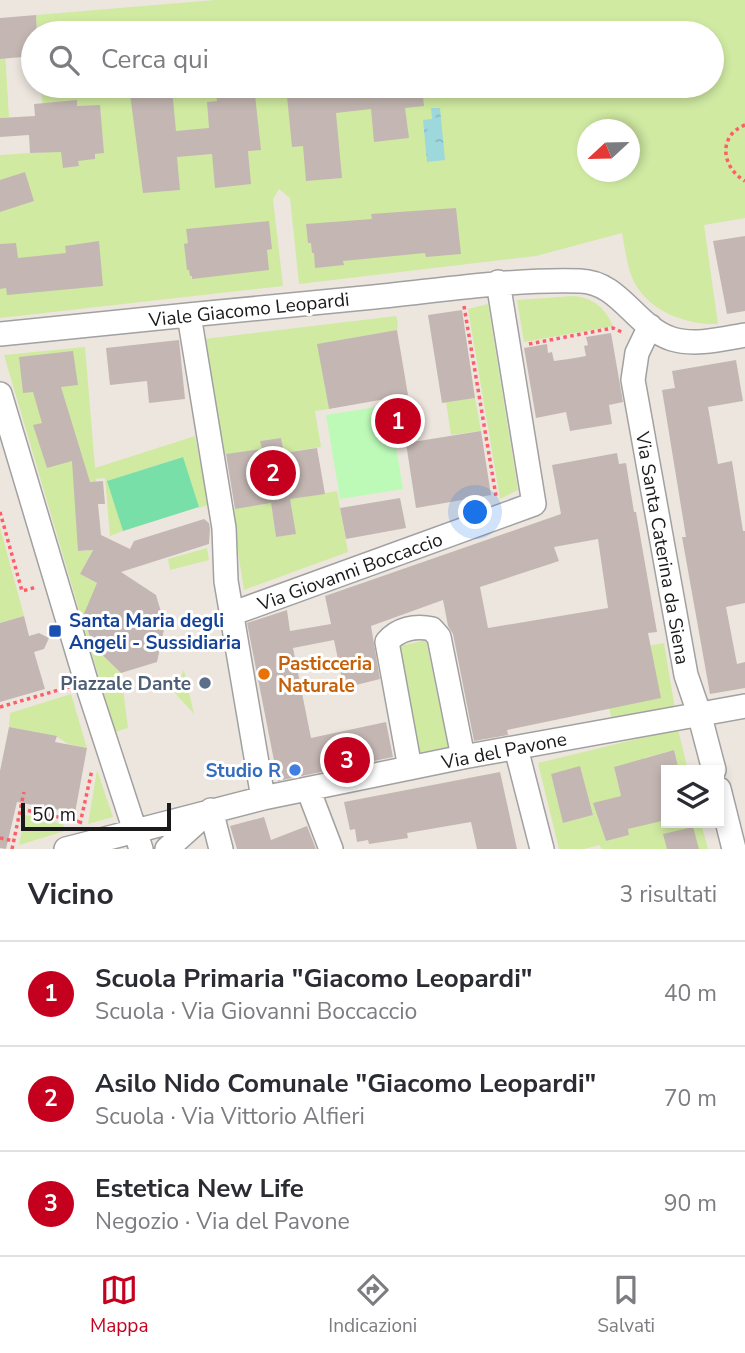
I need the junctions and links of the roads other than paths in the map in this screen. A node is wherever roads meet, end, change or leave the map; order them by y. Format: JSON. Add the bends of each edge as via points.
{"nodes":[{"id":1,"x":498,"y":282,"type":"junction"},
{"id":2,"x":189,"y":315,"type":"junction"},
{"id":3,"x":646,"y":333,"type":"junction"},
{"id":4,"x":0,"y":334,"type":"edge"},
{"id":5,"x":745,"y":335,"type":"edge"},
{"id":6,"x":0,"y":394,"type":"edge"},
{"id":7,"x":231,"y":614,"type":"junction"},
{"id":8,"x":745,"y":706,"type":"edge"},
{"id":9,"x":699,"y":713,"type":"junction"},
{"id":10,"x":516,"y":748,"type":"junction"},
{"id":11,"x":463,"y":757,"type":"junction"},
{"id":12,"x":713,"y":765,"type":"edge"},
{"id":13,"x":410,"y":768,"type":"junction"},
{"id":14,"x":308,"y":789,"type":"junction"},
{"id":15,"x":263,"y":797,"type":"junction"},
{"id":16,"x":724,"y":809,"type":"edge"},
{"id":17,"x":211,"y":810,"type":"junction"},
{"id":18,"x":137,"y":839,"type":"edge"},
{"id":19,"x":71,"y":848,"type":"edge"},
{"id":20,"x":167,"y":849,"type":"edge"},
{"id":21,"x":221,"y":849,"type":"edge"},
{"id":22,"x":331,"y":849,"type":"edge"},
{"id":23,"x":542,"y":849,"type":"edge"},
{"id":24,"x":734,"y":849,"type":"edge"}],
"edges":[{"from":1,"to":2,"type":"street","name":"Viale Giacomo Leopardi"},
{"from":1,"to":3,"type":"street","name":"Viale Giacomo Leopardi","via":[[595,282],[608,289]]},
{"from":1,"to":7,"type":"street","name":"Via Giovanni Boccaccio","via":[[534,504]]},
{"from":2,"to":4,"type":"street","name":"Viale Giacomo Leopardi"},
{"from":2,"to":7,"type":"street","via":[[224,528]]},
{"from":3,"to":5,"type":"street","name":"Viale Giacomo Leopardi","via":[[687,341]]},
{"from":3,"to":9,"type":"street","name":"Via Santa Caterina da Siena","via":[[637,352],[633,380],[686,675]]},
{"from":6,"to":18,"type":"street"},
{"from":7,"to":15,"type":"street"},
{"from":8,"to":9,"type":"street","name":"Via del Pavone"},
{"from":9,"to":10,"type":"street","name":"Via del Pavone"},
{"from":9,"to":12,"type":"street","name":"Via Santa Caterina da Siena"},
{"from":10,"to":11,"type":"street","name":"Via del Pavone"},
{"from":10,"to":23,"type":"street"},
{"from":11,"to":13,"type":"street","name":"Via del Pavone"},
{"from":11,"to":13,"type":"street","via":[[439,636],[432,629],[415,627],[398,632],[387,642]]},
{"from":13,"to":14,"type":"street","name":"Via del Pavone"},
{"from":14,"to":15,"type":"street","name":"Via del Pavone"},
{"from":14,"to":22,"type":"street"},
{"from":15,"to":17,"type":"street","name":"Via del Pavone"},
{"from":16,"to":24,"type":"street"},
{"from":17,"to":18,"type":"street","name":"Via del Pavone"},
{"from":17,"to":20,"type":"street"},
{"from":17,"to":21,"type":"street"},
{"from":18,"to":19,"type":"street","name":"Via del Pavone"}]}
